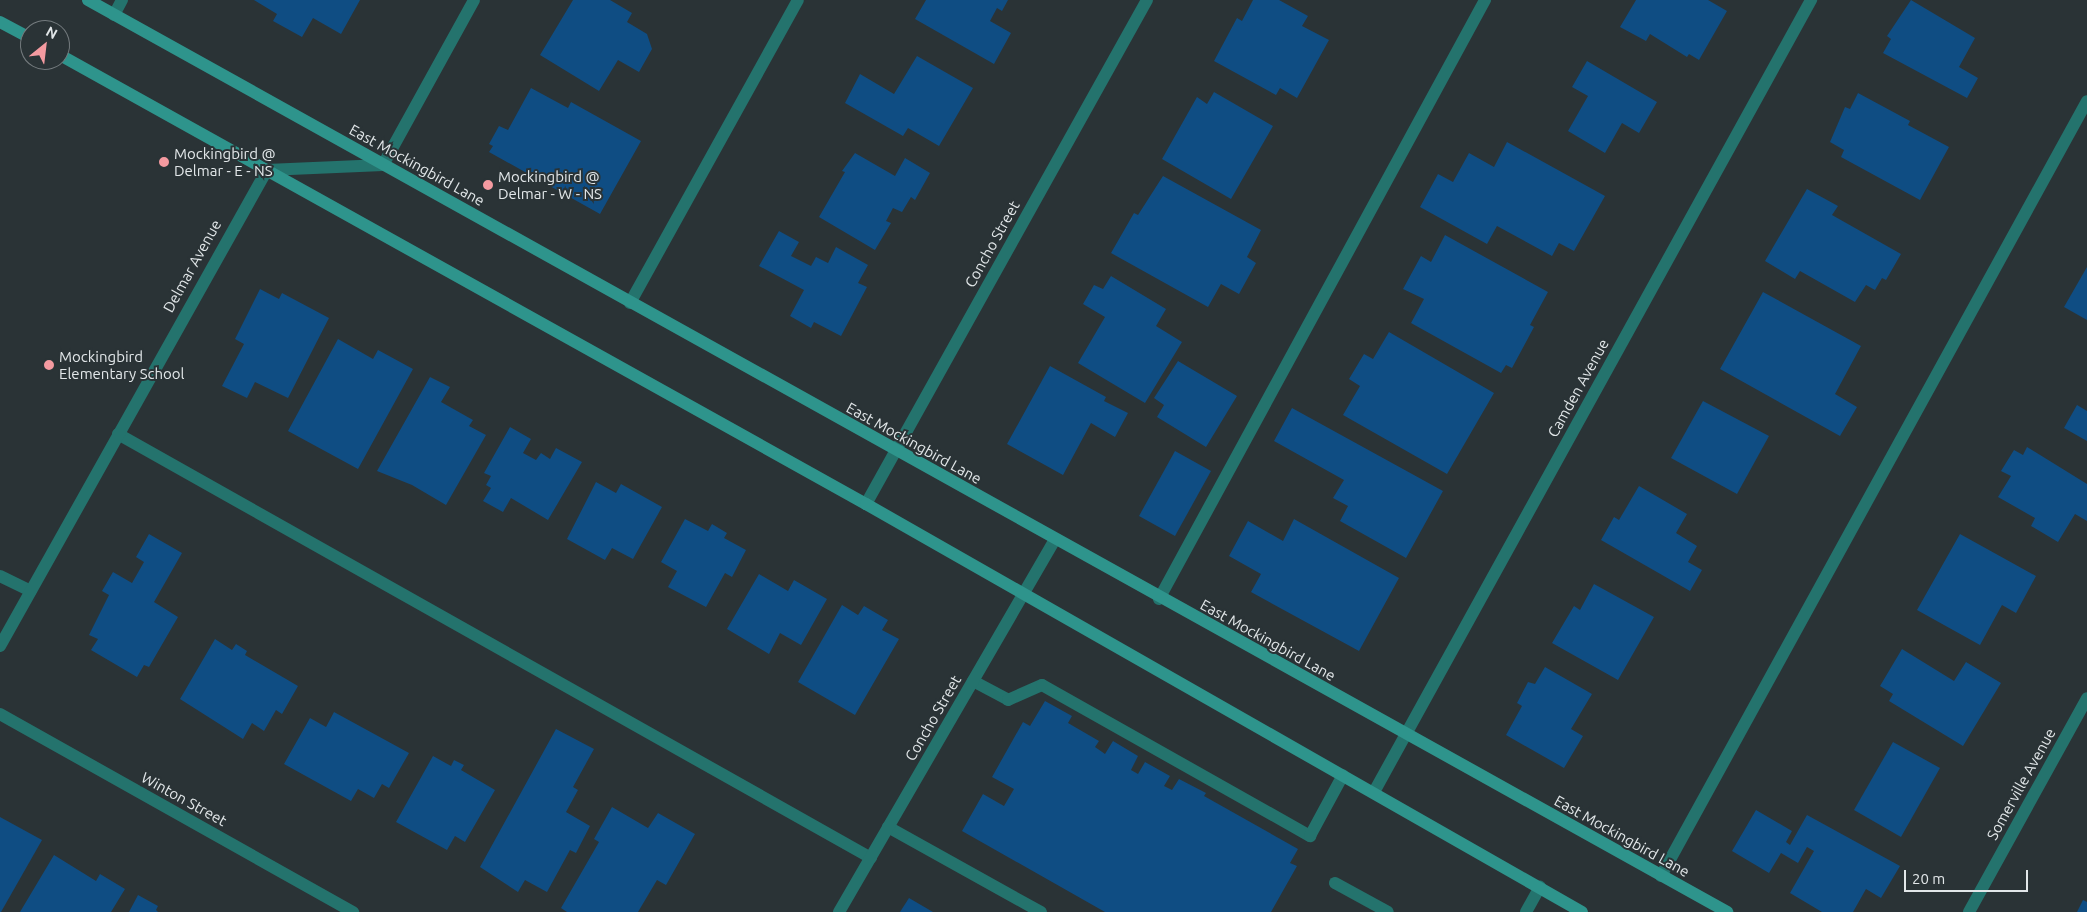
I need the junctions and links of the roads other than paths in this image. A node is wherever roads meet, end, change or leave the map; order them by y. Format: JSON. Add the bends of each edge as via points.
{"nodes":[{"id":1,"x":88,"y":0,"type":"edge"},
{"id":2,"x":122,"y":0,"type":"edge"},
{"id":3,"x":474,"y":0,"type":"edge"},
{"id":4,"x":798,"y":0,"type":"edge"},
{"id":5,"x":1147,"y":0,"type":"edge"},
{"id":6,"x":1485,"y":0,"type":"edge"},
{"id":7,"x":1811,"y":0,"type":"edge"},
{"id":8,"x":114,"y":15,"type":"junction"},
{"id":9,"x":0,"y":22,"type":"edge"},
{"id":10,"x":20,"y":33,"type":"edge"},
{"id":11,"x":70,"y":61,"type":"edge"},
{"id":12,"x":2087,"y":101,"type":"edge"},
{"id":13,"x":383,"y":165,"type":"junction"},
{"id":14,"x":267,"y":170,"type":"junction"},
{"id":15,"x":630,"y":303,"type":"junction"},
{"id":16,"x":118,"y":434,"type":"junction"},
{"id":17,"x":895,"y":450,"type":"junction"},
{"id":18,"x":866,"y":504,"type":"junction"},
{"id":19,"x":1055,"y":540,"type":"junction"},
{"id":20,"x":0,"y":576,"type":"edge"},
{"id":21,"x":30,"y":591,"type":"junction"},
{"id":22,"x":1023,"y":593,"type":"junction"},
{"id":23,"x":1159,"y":598,"type":"junction"},
{"id":24,"x":0,"y":646,"type":"edge"},
{"id":25,"x":973,"y":681,"type":"junction"},
{"id":26,"x":2087,"y":698,"type":"edge"},
{"id":27,"x":0,"y":714,"type":"edge"},
{"id":28,"x":1406,"y":735,"type":"junction"},
{"id":29,"x":1344,"y":775,"type":"junction"},
{"id":30,"x":1374,"y":792,"type":"junction"},
{"id":31,"x":888,"y":828,"type":"junction"},
{"id":32,"x":870,"y":858,"type":"junction"},
{"id":33,"x":1661,"y":876,"type":"junction"},
{"id":34,"x":1335,"y":883,"type":"dead end"},
{"id":35,"x":1540,"y":887,"type":"junction"},
{"id":36,"x":353,"y":912,"type":"edge"},
{"id":37,"x":839,"y":912,"type":"edge"},
{"id":38,"x":1041,"y":912,"type":"edge"},
{"id":39,"x":1388,"y":912,"type":"edge"},
{"id":40,"x":1526,"y":912,"type":"edge"},
{"id":41,"x":1582,"y":912,"type":"edge"},
{"id":42,"x":1727,"y":912,"type":"edge"},
{"id":43,"x":1969,"y":912,"type":"edge"}],
"edges":[{"from":1,"to":8,"type":"main road","name":"East Mockingbird Lane"},
{"from":2,"to":8,"type":"street"},
{"from":3,"to":13,"type":"street"},
{"from":4,"to":15,"type":"street"},
{"from":5,"to":17,"type":"street","name":"Concho Street"},
{"from":6,"to":23,"type":"street"},
{"from":7,"to":28,"type":"street","name":"Camden Avenue"},
{"from":8,"to":13,"type":"main road","name":"East Mockingbird Lane"},
{"from":9,"to":10,"type":"main road"},
{"from":11,"to":14,"type":"main road"},
{"from":12,"to":33,"type":"street"},
{"from":13,"to":14,"type":"street"},
{"from":13,"to":15,"type":"main road","name":"East Mockingbird Lane"},
{"from":14,"to":16,"type":"street","name":"Delmar Avenue"},
{"from":14,"to":18,"type":"main road"},
{"from":15,"to":17,"type":"main road","name":"East Mockingbird Lane"},
{"from":16,"to":21,"type":"street","name":"Delmar Avenue"},
{"from":16,"to":32,"type":"street"},
{"from":17,"to":18,"type":"street","name":"Concho Street"},
{"from":17,"to":19,"type":"main road","name":"East Mockingbird Lane"},
{"from":18,"to":22,"type":"main road"},
{"from":19,"to":22,"type":"street","name":"Concho Street"},
{"from":19,"to":23,"type":"main road","name":"East Mockingbird Lane"},
{"from":20,"to":21,"type":"street"},
{"from":21,"to":24,"type":"street","name":"Delmar Avenue"},
{"from":22,"to":25,"type":"street","name":"Concho Street"},
{"from":22,"to":29,"type":"main road"},
{"from":23,"to":28,"type":"main road","name":"East Mockingbird Lane"},
{"from":25,"to":29,"type":"street","via":[[1008,700],[1042,685],[1310,836]]},
{"from":25,"to":31,"type":"street","name":"Concho Street"},
{"from":26,"to":43,"type":"street","name":"Somerville Avenue"},
{"from":27,"to":36,"type":"street","name":"Winton Street"},
{"from":28,"to":30,"type":"street","name":"Camden Avenue"},
{"from":28,"to":33,"type":"main road","name":"East Mockingbird Lane"},
{"from":29,"to":30,"type":"main road"},
{"from":30,"to":35,"type":"main road"},
{"from":31,"to":32,"type":"street","name":"Concho Street"},
{"from":31,"to":38,"type":"street"},
{"from":32,"to":37,"type":"street","name":"Concho Street"},
{"from":33,"to":42,"type":"main road","name":"East Mockingbird Lane"},
{"from":34,"to":39,"type":"street"},
{"from":35,"to":40,"type":"street"},
{"from":35,"to":41,"type":"main road"}]}
